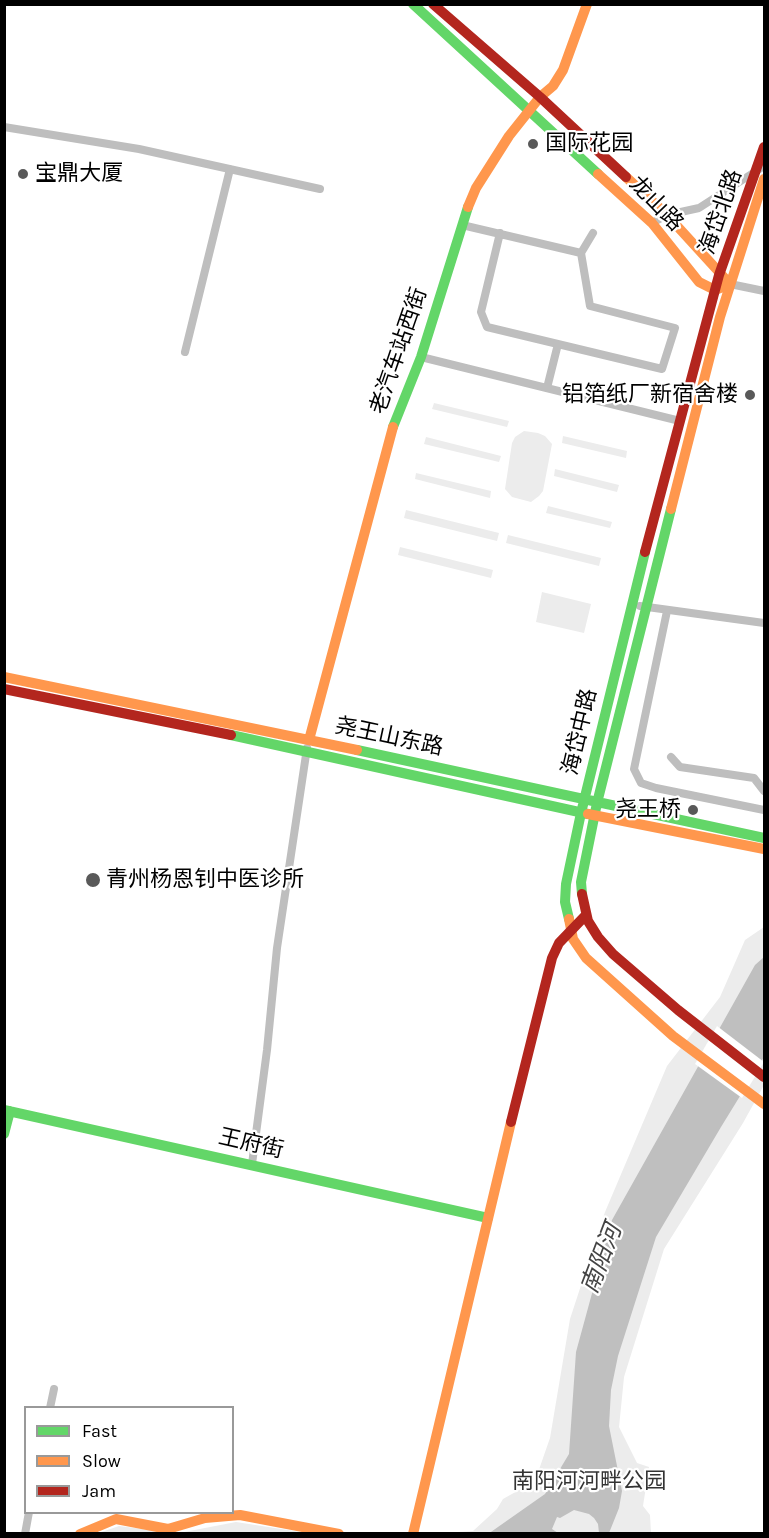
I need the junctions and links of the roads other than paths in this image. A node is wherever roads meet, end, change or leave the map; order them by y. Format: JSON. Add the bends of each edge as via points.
{"nodes":[{"id":1,"x":413,"y":4,"type":"edge"},
{"id":2,"x":433,"y":4,"type":"edge"},
{"id":3,"x":587,"y":4,"type":"edge"},
{"id":4,"x":540,"y":97,"type":"junction"},
{"id":5,"x":531,"y":110,"type":"junction"},
{"id":6,"x":4,"y":127,"type":"edge"},
{"id":7,"x":765,"y":147,"type":"edge"},
{"id":8,"x":765,"y":166,"type":"edge"},
{"id":9,"x":230,"y":169,"type":"junction"},
{"id":10,"x":760,"y":176,"type":"edge"},
{"id":11,"x":320,"y":189,"type":"dead end"},
{"id":12,"x":666,"y":215,"type":"junction"},
{"id":13,"x":652,"y":223,"type":"junction"},
{"id":14,"x":462,"y":225,"type":"junction"},
{"id":15,"x":500,"y":233,"type":"junction"},
{"id":16,"x":593,"y":233,"type":"dead end"},
{"id":17,"x":581,"y":253,"type":"junction"},
{"id":18,"x":719,"y":275,"type":"junction"},
{"id":19,"x":730,"y":284,"type":"junction"},
{"id":20,"x":715,"y":290,"type":"junction"},
{"id":21,"x":765,"y":291,"type":"edge"},
{"id":22,"x":558,"y":344,"type":"junction"},
{"id":23,"x":185,"y":352,"type":"dead end"},
{"id":24,"x":421,"y":357,"type":"junction"},
{"id":25,"x":547,"y":388,"type":"junction"},
{"id":26,"x":680,"y":421,"type":"junction"},
{"id":27,"x":631,"y":604,"type":"junction"},
{"id":28,"x":645,"y":608,"type":"junction"},
{"id":29,"x":668,"y":610,"type":"junction"},
{"id":30,"x":765,"y":623,"type":"edge"},
{"id":31,"x":4,"y":677,"type":"edge"},
{"id":32,"x":4,"y":689,"type":"edge"},
{"id":33,"x":309,"y":740,"type":"junction"},
{"id":34,"x":306,"y":751,"type":"junction"},
{"id":35,"x":672,"y":757,"type":"dead end"},
{"id":36,"x":765,"y":791,"type":"edge"},
{"id":37,"x":584,"y":800,"type":"junction"},
{"id":38,"x":597,"y":803,"type":"junction"},
{"id":39,"x":765,"y":810,"type":"edge"},
{"id":40,"x":581,"y":813,"type":"junction"},
{"id":41,"x":594,"y":815,"type":"junction"},
{"id":42,"x":765,"y":838,"type":"edge"},
{"id":43,"x":765,"y":849,"type":"edge"},
{"id":44,"x":586,"y":915,"type":"junction"},
{"id":45,"x":570,"y":930,"type":"junction"},
{"id":46,"x":765,"y":1077,"type":"edge"},
{"id":47,"x":765,"y":1104,"type":"edge"},
{"id":48,"x":7,"y":1111,"type":"edge"},
{"id":49,"x":4,"y":1134,"type":"edge"},
{"id":50,"x":252,"y":1164,"type":"junction"},
{"id":51,"x":488,"y":1218,"type":"junction"},
{"id":52,"x":54,"y":1389,"type":"dead end"},
{"id":53,"x":50,"y":1406,"type":"edge"},
{"id":54,"x":29,"y":1514,"type":"edge"},
{"id":55,"x":25,"y":1533,"type":"edge"},
{"id":56,"x":80,"y":1533,"type":"edge"},
{"id":57,"x":339,"y":1533,"type":"edge"},
{"id":58,"x":413,"y":1533,"type":"edge"}],
"edges":[{"from":1,"to":5,"type":"main road","name":"龙山路"},
{"from":2,"to":4,"type":"main road","name":"龙山路"},
{"from":3,"to":4,"type":"main road","name":"老汽车站西街","via":[[562,70],[553,86]]},
{"from":4,"to":5,"type":"main road","name":"老汽车站西街"},
{"from":4,"to":12,"type":"main road","name":"龙山路"},
{"from":5,"to":13,"type":"main road","name":"龙山路"},
{"from":5,"to":14,"type":"main road","name":"老汽车站西街","via":[[476,188]]},
{"from":6,"to":9,"type":"street"},
{"from":7,"to":10,"type":"main road","name":"海岱北路"},
{"from":8,"to":10,"type":"street"},
{"from":9,"to":11,"type":"street"},
{"from":9,"to":23,"type":"street"},
{"from":10,"to":12,"type":"street","via":[[699,208]]},
{"from":10,"to":18,"type":"main road","name":"海岱北路"},
{"from":10,"to":19,"type":"main road","name":"海岱北路"},
{"from":12,"to":13,"type":"street"},
{"from":12,"to":18,"type":"main road","name":"龙山路"},
{"from":13,"to":20,"type":"main road","name":"龙山路","via":[[699,282]]},
{"from":14,"to":15,"type":"street"},
{"from":14,"to":24,"type":"main road","name":"老汽车站西街"},
{"from":15,"to":17,"type":"street"},
{"from":15,"to":22,"type":"street","via":[[481,312],[487,327]]},
{"from":16,"to":17,"type":"street"},
{"from":17,"to":22,"type":"street","via":[[590,306],[675,328],[662,369]]},
{"from":18,"to":19,"type":"main road","name":"龙山路"},
{"from":18,"to":20,"type":"main road","name":"海岱北路"},
{"from":19,"to":20,"type":"main road"},
{"from":19,"to":21,"type":"street"},
{"from":19,"to":28,"type":"main road","name":"海岱中路"},
{"from":20,"to":26,"type":"main road","name":"海岱中路"},
{"from":22,"to":25,"type":"street"},
{"from":24,"to":25,"type":"street"},
{"from":24,"to":33,"type":"main road","name":"老汽车站西街","via":[[394,422]]},
{"from":25,"to":26,"type":"street"},
{"from":26,"to":27,"type":"main road","name":"海岱中路"},
{"from":27,"to":28,"type":"street"},
{"from":27,"to":37,"type":"main road","name":"海岱中路"},
{"from":28,"to":29,"type":"street"},
{"from":28,"to":38,"type":"main road","name":"海岱中路"},
{"from":29,"to":30,"type":"street"},
{"from":29,"to":39,"type":"street","via":[[634,769],[637,776],[641,783],[656,788]]},
{"from":31,"to":33,"type":"main road","name":"尧王山东路"},
{"from":32,"to":34,"type":"main road","name":"尧王山东路"},
{"from":33,"to":34,"type":"street"},
{"from":33,"to":37,"type":"main road","name":"尧王山东路"},
{"from":34,"to":40,"type":"main road","name":"尧王山东路"},
{"from":34,"to":50,"type":"street","via":[[277,948]]},
{"from":35,"to":36,"type":"street","via":[[681,768],[754,778]]},
{"from":37,"to":38,"type":"main road","name":"尧王山东路"},
{"from":37,"to":40,"type":"main road","name":"海岱中路"},
{"from":38,"to":41,"type":"main road","name":"海岱中路"},
{"from":38,"to":42,"type":"main road","name":"尧王山东路"},
{"from":40,"to":41,"type":"main road","name":"尧王山东路"},
{"from":40,"to":45,"type":"main road","name":"海岱中路","via":[[566,884]]},
{"from":41,"to":43,"type":"main road","name":"尧王山东路"},
{"from":41,"to":44,"type":"main road","name":"海岱中路","via":[[581,882]]},
{"from":44,"to":45,"type":"main road"},
{"from":44,"to":46,"type":"main road","name":"海岱中路","via":[[598,937],[614,954]]},
{"from":45,"to":47,"type":"main road","name":"海岱中路","via":[[577,947],[599,971],[673,1036]]},
{"from":45,"to":51,"type":"main road","via":[[552,958]]},
{"from":48,"to":49,"type":"main road"},
{"from":48,"to":50,"type":"main road","name":"王府街"},
{"from":50,"to":51,"type":"main road","name":"王府街"},
{"from":51,"to":58,"type":"main road"},
{"from":52,"to":53,"type":"street"},
{"from":54,"to":55,"type":"street"},
{"from":56,"to":57,"type":"main road","via":[[116,1519],[168,1529],[205,1518],[240,1515]]}]}
